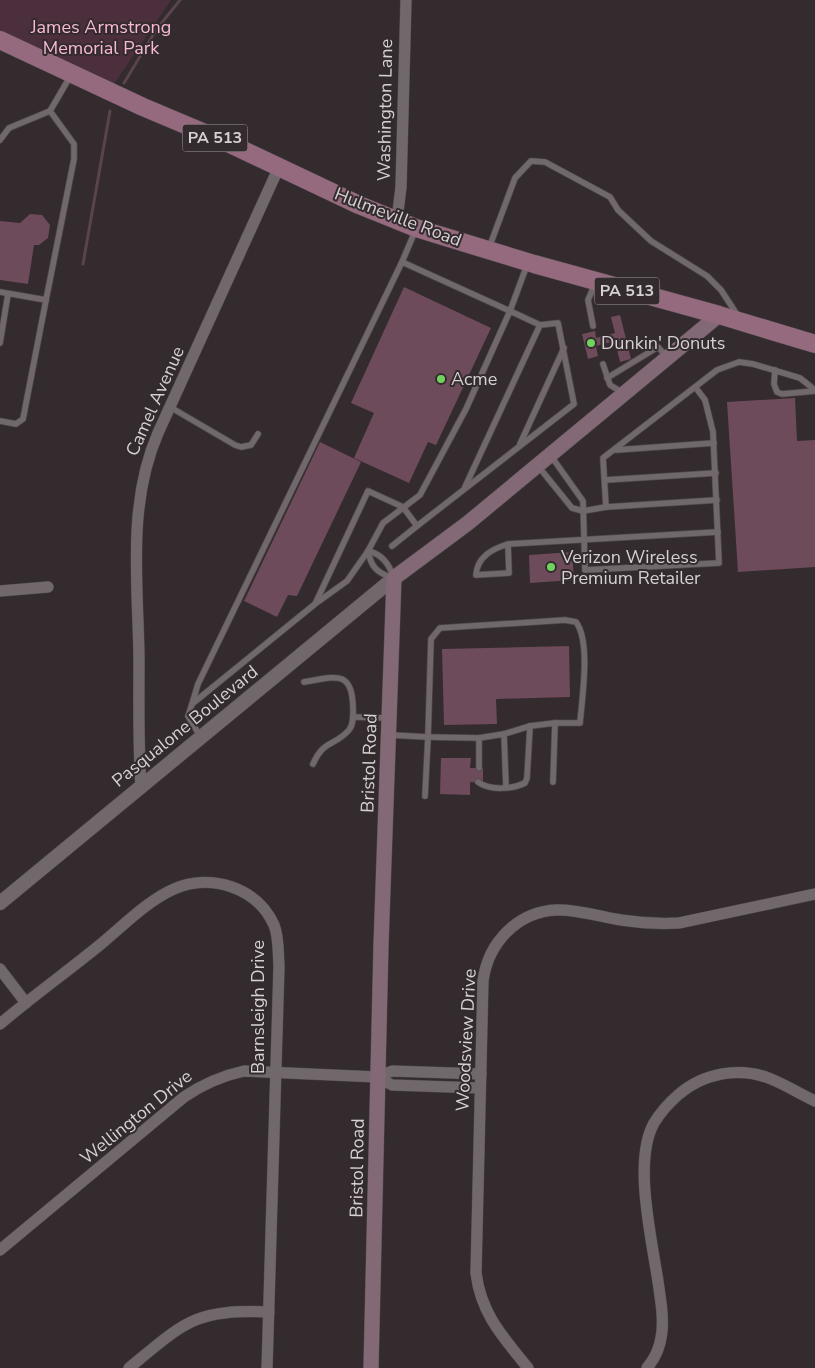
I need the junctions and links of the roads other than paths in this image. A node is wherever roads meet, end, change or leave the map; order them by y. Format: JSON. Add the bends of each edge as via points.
{"nodes":[{"id":1,"x":406,"y":0,"type":"edge"},
{"id":2,"x":0,"y":40,"type":"edge"},
{"id":3,"x":72,"y":73,"type":"junction"},
{"id":4,"x":50,"y":111,"type":"junction"},
{"id":5,"x":0,"y":140,"type":"edge"},
{"id":6,"x":279,"y":167,"type":"junction"},
{"id":7,"x":397,"y":220,"type":"junction"},
{"id":8,"x":416,"y":228,"type":"junction"},
{"id":9,"x":488,"y":250,"type":"junction"},
{"id":10,"x":402,"y":262,"type":"junction"},
{"id":11,"x":528,"y":262,"type":"junction"},
{"id":12,"x":596,"y":282,"type":"junction"},
{"id":13,"x":0,"y":292,"type":"edge"},
{"id":14,"x":8,"y":294,"type":"junction"},
{"id":15,"x":46,"y":300,"type":"junction"},
{"id":16,"x":510,"y":311,"type":"junction"},
{"id":17,"x":720,"y":315,"type":"junction"},
{"id":18,"x":742,"y":322,"type":"junction"},
{"id":19,"x":540,"y":325,"type":"junction"},
{"id":20,"x":593,"y":326,"type":"dead end"},
{"id":21,"x":0,"y":343,"type":"edge"},
{"id":22,"x":815,"y":344,"type":"edge"},
{"id":23,"x":564,"y":348,"type":"junction"},
{"id":24,"x":668,"y":359,"type":"junction"},
{"id":25,"x":603,"y":364,"type":"dead end"},
{"id":26,"x":775,"y":370,"type":"junction"},
{"id":27,"x":607,"y":378,"type":"junction"},
{"id":28,"x":696,"y":388,"type":"junction"},
{"id":29,"x":815,"y":390,"type":"edge"},
{"id":30,"x":625,"y":394,"type":"junction"},
{"id":31,"x":170,"y":407,"type":"junction"},
{"id":32,"x":0,"y":421,"type":"edge"},
{"id":33,"x":258,"y":434,"type":"dead end"},
{"id":34,"x":714,"y":443,"type":"junction"},
{"id":35,"x":519,"y":446,"type":"junction"},
{"id":36,"x":615,"y":450,"type":"junction"},
{"id":37,"x":550,"y":455,"type":"junction"},
{"id":38,"x":537,"y":466,"type":"junction"},
{"id":39,"x":716,"y":473,"type":"junction"},
{"id":40,"x":605,"y":480,"type":"junction"},
{"id":41,"x":464,"y":489,"type":"junction"},
{"id":42,"x":717,"y":500,"type":"junction"},
{"id":43,"x":606,"y":507,"type":"junction"},
{"id":44,"x":403,"y":508,"type":"junction"},
{"id":45,"x":583,"y":510,"type":"junction"},
{"id":46,"x":418,"y":526,"type":"junction"},
{"id":47,"x":718,"y":532,"type":"junction"},
{"id":48,"x":583,"y":540,"type":"junction"},
{"id":49,"x":508,"y":544,"type":"junction"},
{"id":50,"x":392,"y":546,"type":"dead end"},
{"id":51,"x":368,"y":551,"type":"junction"},
{"id":52,"x":394,"y":578,"type":"junction"},
{"id":53,"x":48,"y":586,"type":"dead end"},
{"id":54,"x":0,"y":591,"type":"edge"},
{"id":55,"x":315,"y":604,"type":"junction"},
{"id":56,"x":304,"y":682,"type":"dead end"},
{"id":57,"x":192,"y":704,"type":"junction"},
{"id":58,"x":353,"y":717,"type":"junction"},
{"id":59,"x":389,"y":718,"type":"junction"},
{"id":60,"x":555,"y":724,"type":"junction"},
{"id":61,"x":530,"y":726,"type":"junction"},
{"id":62,"x":504,"y":734,"type":"junction"},
{"id":63,"x":388,"y":735,"type":"junction"},
{"id":64,"x":428,"y":737,"type":"junction"},
{"id":65,"x":202,"y":738,"type":"junction"},
{"id":66,"x":479,"y":738,"type":"junction"},
{"id":67,"x":313,"y":764,"type":"dead end"},
{"id":68,"x":478,"y":768,"type":"dead end"},
{"id":69,"x":478,"y":782,"type":"dead end"},
{"id":70,"x":553,"y":782,"type":"dead end"},
{"id":71,"x":141,"y":787,"type":"junction"},
{"id":72,"x":506,"y":787,"type":"junction"},
{"id":73,"x":425,"y":796,"type":"dead end"},
{"id":74,"x":815,"y":894,"type":"edge"},
{"id":75,"x":0,"y":903,"type":"edge"},
{"id":76,"x":0,"y":969,"type":"edge"},
{"id":77,"x":26,"y":1003,"type":"junction"},
{"id":78,"x":0,"y":1024,"type":"edge"},
{"id":79,"x":275,"y":1071,"type":"junction"},
{"id":80,"x":481,"y":1074,"type":"junction"},
{"id":81,"x":377,"y":1077,"type":"junction"},
{"id":82,"x":480,"y":1088,"type":"junction"},
{"id":83,"x":815,"y":1101,"type":"edge"},
{"id":84,"x":0,"y":1250,"type":"edge"},
{"id":85,"x":269,"y":1312,"type":"junction"},
{"id":86,"x":129,"y":1368,"type":"edge"},
{"id":87,"x":267,"y":1368,"type":"edge"},
{"id":88,"x":370,"y":1368,"type":"edge"},
{"id":89,"x":528,"y":1368,"type":"edge"},
{"id":90,"x":647,"y":1368,"type":"edge"}],
"edges":[{"from":1,"to":7,"type":"street","name":"Washington Lane","via":[[401,187]]},
{"from":2,"to":3,"type":"main road","name":"Hulmeville Road","number":"PA 513"},
{"from":3,"to":4,"type":"lane"},
{"from":3,"to":6,"type":"main road","name":"Hulmeville Road","number":"PA 513"},
{"from":4,"to":5,"type":"lane","via":[[9,128]]},
{"from":4,"to":15,"type":"lane","via":[[74,144],[74,160]]},
{"from":6,"to":7,"type":"main road","name":"Hulmeville Road","number":"PA 513"},
{"from":6,"to":31,"type":"street","name":"Camel Avenue"},
{"from":7,"to":8,"type":"main road","name":"Hulmeville Road","number":"PA 513"},
{"from":8,"to":9,"type":"main road","name":"Hulmeville Road","number":"PA 513"},
{"from":8,"to":10,"type":"lane"},
{"from":9,"to":11,"type":"main road","name":"Hulmeville Road","number":"PA 513"},
{"from":9,"to":18,"type":"lane","via":[[515,178],[531,161],[545,162],[610,197],[618,210],[651,241],[707,276],[721,290]]},
{"from":10,"to":16,"type":"lane"},
{"from":10,"to":57,"type":"lane","via":[[198,684]]},
{"from":11,"to":12,"type":"main road","name":"Hulmeville Road","number":"PA 513"},
{"from":11,"to":16,"type":"lane"},
{"from":12,"to":17,"type":"main road","name":"Hulmeville Road","number":"PA 513"},
{"from":12,"to":20,"type":"lane","via":[[588,300]]},
{"from":13,"to":14,"type":"lane"},
{"from":14,"to":15,"type":"lane"},
{"from":14,"to":21,"type":"lane"},
{"from":15,"to":32,"type":"lane","via":[[23,419],[16,424]]},
{"from":16,"to":19,"type":"lane"},
{"from":16,"to":44,"type":"lane","via":[[466,409],[420,495]]},
{"from":17,"to":18,"type":"main road","name":"Hulmeville Road","number":"PA 513"},
{"from":17,"to":24,"type":"main road"},
{"from":18,"to":22,"type":"main road","name":"Hulmeville Road","number":"PA 513"},
{"from":19,"to":23,"type":"lane","via":[[558,323]]},
{"from":19,"to":41,"type":"lane"},
{"from":23,"to":35,"type":"lane"},
{"from":23,"to":35,"type":"lane","via":[[574,404]]},
{"from":24,"to":27,"type":"lane","via":[[658,347]]},
{"from":24,"to":30,"type":"main road"},
{"from":25,"to":27,"type":"lane"},
{"from":26,"to":28,"type":"lane","via":[[739,362],[717,370]]},
{"from":26,"to":29,"type":"lane","via":[[800,378]]},
{"from":26,"to":29,"type":"lane","via":[[774,384],[778,392]]},
{"from":27,"to":30,"type":"lane","via":[[610,386]]},
{"from":28,"to":34,"type":"lane","via":[[705,400]]},
{"from":28,"to":36,"type":"lane"},
{"from":30,"to":37,"type":"main road"},
{"from":31,"to":33,"type":"lane","via":[[241,447],[251,445]]},
{"from":31,"to":71,"type":"street","name":"Camel Avenue","via":[[145,466],[138,515]]},
{"from":34,"to":36,"type":"lane"},
{"from":34,"to":39,"type":"lane"},
{"from":35,"to":41,"type":"lane"},
{"from":36,"to":40,"type":"lane","via":[[604,458]]},
{"from":37,"to":38,"type":"main road"},
{"from":37,"to":45,"type":"lane","via":[[583,501]]},
{"from":38,"to":45,"type":"lane","via":[[572,508]]},
{"from":38,"to":52,"type":"main road"},
{"from":39,"to":40,"type":"lane"},
{"from":39,"to":42,"type":"lane"},
{"from":40,"to":43,"type":"lane"},
{"from":41,"to":46,"type":"lane"},
{"from":42,"to":43,"type":"lane"},
{"from":42,"to":47,"type":"lane"},
{"from":43,"to":45,"type":"lane"},
{"from":44,"to":46,"type":"lane"},
{"from":44,"to":51,"type":"lane","via":[[383,522]]},
{"from":44,"to":55,"type":"lane","via":[[368,491]]},
{"from":45,"to":48,"type":"lane"},
{"from":46,"to":50,"type":"lane"},
{"from":47,"to":48,"type":"lane"},
{"from":47,"to":48,"type":"lane","via":[[719,563],[585,570]]},
{"from":48,"to":49,"type":"lane"},
{"from":49,"to":49,"type":"lane","via":[[492,549],[482,559],[476,575],[509,573]]},
{"from":51,"to":52,"type":"lane","via":[[378,553],[390,566]]},
{"from":51,"to":52,"type":"lane","via":[[370,562],[379,574]]},
{"from":51,"to":55,"type":"lane","via":[[347,581]]},
{"from":52,"to":59,"type":"main road","name":"Bristol Road"},
{"from":52,"to":65,"type":"street","name":"Pasqualone Boulevard"},
{"from":53,"to":54,"type":"street"},
{"from":55,"to":57,"type":"lane"},
{"from":56,"to":58,"type":"lane","via":[[340,679],[349,683],[353,695]]},
{"from":57,"to":65,"type":"lane","via":[[188,716]]},
{"from":58,"to":59,"type":"lane"},
{"from":58,"to":67,"type":"lane","via":[[348,730],[318,751]]},
{"from":59,"to":63,"type":"main road","name":"Bristol Road"},
{"from":60,"to":61,"type":"lane"},
{"from":60,"to":64,"type":"lane","via":[[580,723],[582,630],[576,622],[440,628],[431,639]]},
{"from":60,"to":70,"type":"lane"},
{"from":61,"to":62,"type":"lane"},
{"from":61,"to":72,"type":"lane","via":[[527,778],[518,787]]},
{"from":62,"to":66,"type":"lane"},
{"from":62,"to":72,"type":"lane"},
{"from":63,"to":64,"type":"lane"},
{"from":63,"to":81,"type":"main road","name":"Bristol Road"},
{"from":64,"to":66,"type":"lane"},
{"from":64,"to":73,"type":"lane"},
{"from":65,"to":71,"type":"street","name":"Pasqualone Boulevard"},
{"from":66,"to":68,"type":"lane"},
{"from":69,"to":72,"type":"lane","via":[[492,788]]},
{"from":71,"to":75,"type":"street","name":"Pasqualone Boulevard"},
{"from":74,"to":80,"type":"street","name":"Woodsview Drive","via":[[679,923],[658,924],[557,910],[521,920],[496,943],[486,962]]},
{"from":76,"to":77,"type":"street"},
{"from":77,"to":78,"type":"street","name":"Barnsleigh Drive"},
{"from":77,"to":79,"type":"street","name":"Barnsleigh Drive","via":[[161,896],[175,888],[196,883],[232,885],[263,908],[274,925],[279,975]]},
{"from":79,"to":81,"type":"street","name":"Wellington Drive"},
{"from":79,"to":84,"type":"street","name":"Wellington Drive","via":[[244,1071],[197,1088]]},
{"from":79,"to":85,"type":"street","name":"Barnsleigh Drive"},
{"from":80,"to":81,"type":"street","via":[[392,1071]]},
{"from":80,"to":82,"type":"street","name":"Woodsview Drive"},
{"from":81,"to":82,"type":"street","via":[[392,1085]]},
{"from":81,"to":88,"type":"main road","name":"Bristol Road"},
{"from":82,"to":89,"type":"street","name":"Woodsview Drive","via":[[476,1257],[479,1292],[497,1329]]},
{"from":83,"to":90,"type":"street","via":[[770,1078],[739,1072],[724,1073],[695,1083],[681,1093],[653,1124],[646,1148],[644,1178],[661,1302],[662,1335],[658,1350]]},
{"from":85,"to":86,"type":"street","via":[[228,1311],[201,1316],[186,1323]]},
{"from":85,"to":87,"type":"street","name":"Barnsleigh Drive"}]}
